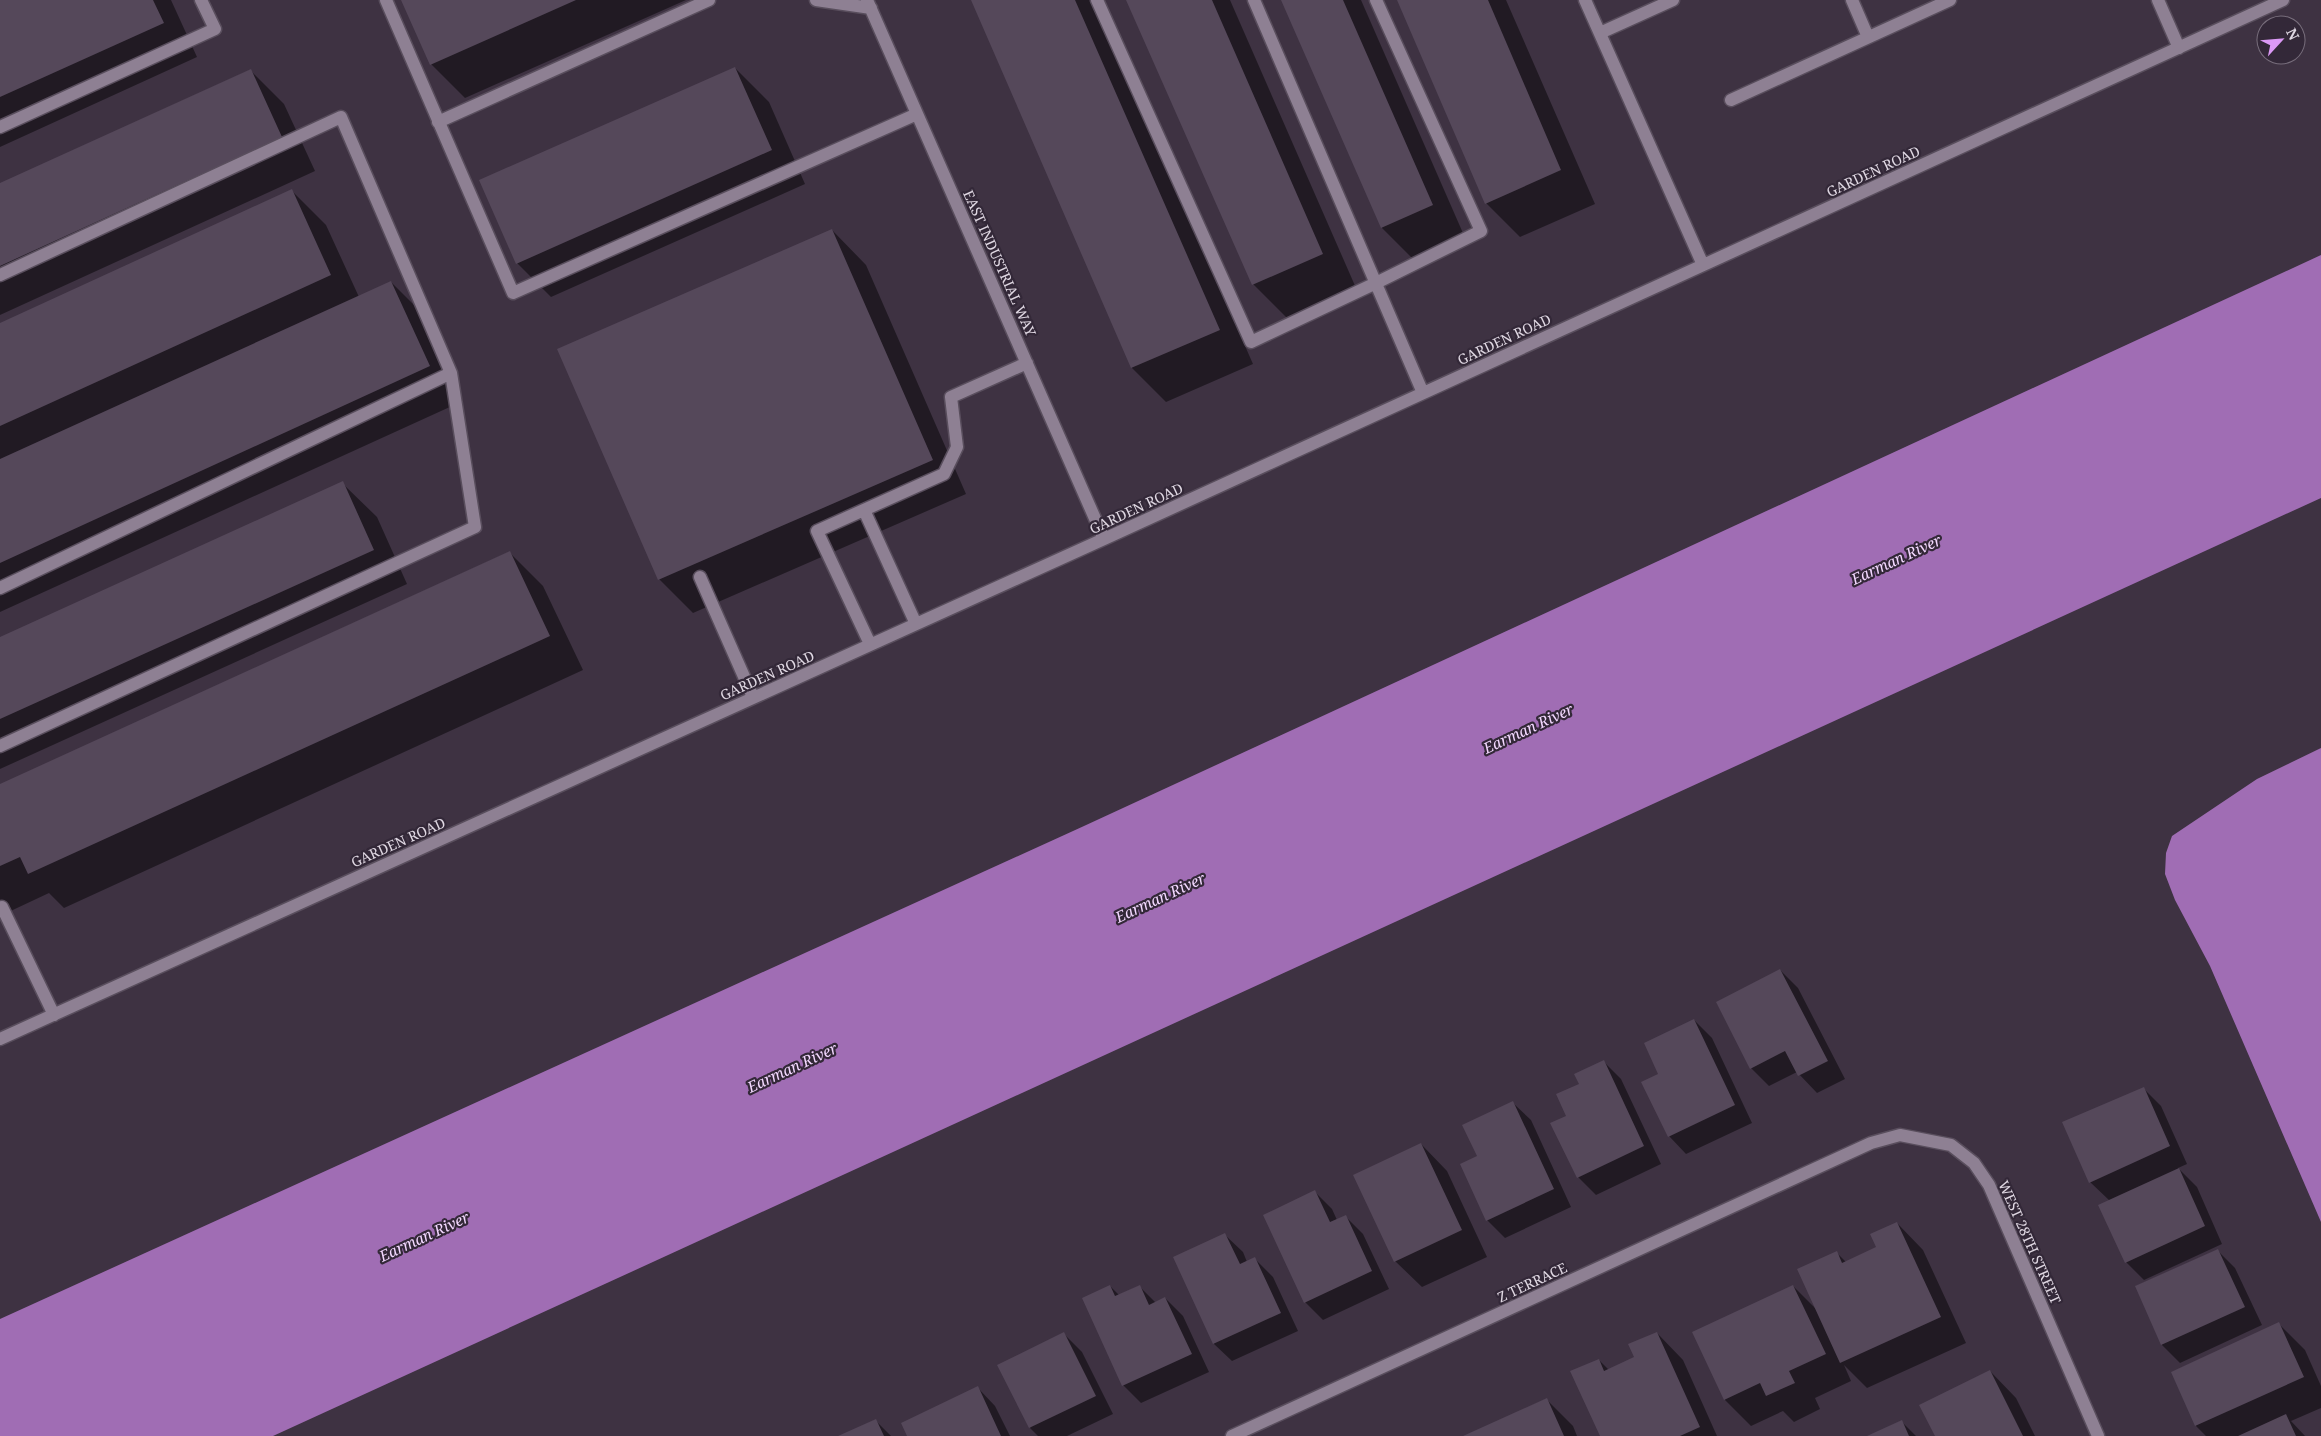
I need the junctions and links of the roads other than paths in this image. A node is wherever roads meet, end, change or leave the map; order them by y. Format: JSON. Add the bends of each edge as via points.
{"nodes":[{"id":1,"x":201,"y":0,"type":"edge"},
{"id":2,"x":386,"y":0,"type":"edge"},
{"id":3,"x":709,"y":0,"type":"edge"},
{"id":4,"x":816,"y":0,"type":"edge"},
{"id":5,"x":1097,"y":0,"type":"edge"},
{"id":6,"x":1254,"y":0,"type":"edge"},
{"id":7,"x":1376,"y":0,"type":"edge"},
{"id":8,"x":1585,"y":0,"type":"edge"},
{"id":9,"x":1673,"y":0,"type":"edge"},
{"id":10,"x":1852,"y":0,"type":"edge"},
{"id":11,"x":1950,"y":0,"type":"edge"},
{"id":12,"x":2158,"y":0,"type":"edge"},
{"id":13,"x":2283,"y":0,"type":"edge"},
{"id":14,"x":869,"y":4,"type":"edge"},
{"id":15,"x":1600,"y":33,"type":"junction"},
{"id":16,"x":1868,"y":37,"type":"junction"},
{"id":17,"x":2179,"y":48,"type":"junction"},
{"id":18,"x":1731,"y":100,"type":"dead end"},
{"id":19,"x":917,"y":114,"type":"junction"},
{"id":20,"x":438,"y":122,"type":"junction"},
{"id":21,"x":0,"y":127,"type":"edge"},
{"id":22,"x":1703,"y":265,"type":"junction"},
{"id":23,"x":0,"y":275,"type":"edge"},
{"id":24,"x":1376,"y":283,"type":"junction"},
{"id":25,"x":1027,"y":363,"type":"junction"},
{"id":26,"x":451,"y":373,"type":"junction"},
{"id":27,"x":1423,"y":393,"type":"junction"},
{"id":28,"x":864,"y":510,"type":"junction"},
{"id":29,"x":1104,"y":539,"type":"junction"},
{"id":30,"x":700,"y":577,"type":"dead end"},
{"id":31,"x":0,"y":588,"type":"edge"},
{"id":32,"x":916,"y":624,"type":"junction"},
{"id":33,"x":870,"y":644,"type":"junction"},
{"id":34,"x":753,"y":698,"type":"junction"},
{"id":35,"x":0,"y":746,"type":"edge"},
{"id":36,"x":0,"y":908,"type":"edge"},
{"id":37,"x":54,"y":1014,"type":"junction"},
{"id":38,"x":0,"y":1039,"type":"edge"},
{"id":39,"x":1844,"y":1155,"type":"joint"},
{"id":40,"x":1232,"y":1436,"type":"edge"},
{"id":41,"x":2098,"y":1436,"type":"edge"}],
"edges":[{"from":1,"to":21,"type":"street","via":[[214,29]]},
{"from":2,"to":20,"type":"street"},
{"from":3,"to":20,"type":"street"},
{"from":4,"to":14,"type":"street"},
{"from":5,"to":24,"type":"street","via":[[1251,342]]},
{"from":6,"to":24,"type":"street"},
{"from":7,"to":24,"type":"street","via":[[1481,231]]},
{"from":8,"to":15,"type":"street"},
{"from":9,"to":15,"type":"street"},
{"from":10,"to":16,"type":"street"},
{"from":11,"to":16,"type":"street"},
{"from":12,"to":17,"type":"street"},
{"from":13,"to":17,"type":"street","name":"GARDEN ROAD"},
{"from":14,"to":19,"type":"street","name":"EAST INDUSTRIAL WAY"},
{"from":15,"to":22,"type":"street"},
{"from":16,"to":18,"type":"street"},
{"from":17,"to":22,"type":"street","name":"GARDEN ROAD"},
{"from":19,"to":20,"type":"street","via":[[513,293]]},
{"from":19,"to":25,"type":"street","name":"EAST INDUSTRIAL WAY"},
{"from":22,"to":27,"type":"street","name":"GARDEN ROAD"},
{"from":23,"to":26,"type":"street","via":[[341,116]]},
{"from":24,"to":27,"type":"street"},
{"from":25,"to":28,"type":"street","via":[[951,397],[957,448],[944,474]]},
{"from":25,"to":29,"type":"street","name":"EAST INDUSTRIAL WAY"},
{"from":26,"to":31,"type":"street"},
{"from":26,"to":35,"type":"street","via":[[475,527]]},
{"from":27,"to":29,"type":"street","name":"GARDEN ROAD"},
{"from":28,"to":32,"type":"street"},
{"from":28,"to":33,"type":"street","via":[[817,531]]},
{"from":29,"to":32,"type":"street","name":"GARDEN ROAD"},
{"from":30,"to":34,"type":"street"},
{"from":32,"to":33,"type":"street","name":"GARDEN ROAD"},
{"from":33,"to":34,"type":"street","name":"GARDEN ROAD"},
{"from":34,"to":37,"type":"street","name":"GARDEN ROAD"},
{"from":36,"to":37,"type":"street"},
{"from":37,"to":38,"type":"street","name":"GARDEN ROAD"},
{"from":39,"to":40,"type":"street","name":"Z TERRACE"},
{"from":39,"to":41,"type":"street","name":"WEST 28TH STREET","via":[[1900,1135],[1951,1145],[1974,1163],[1989,1185]]}]}
